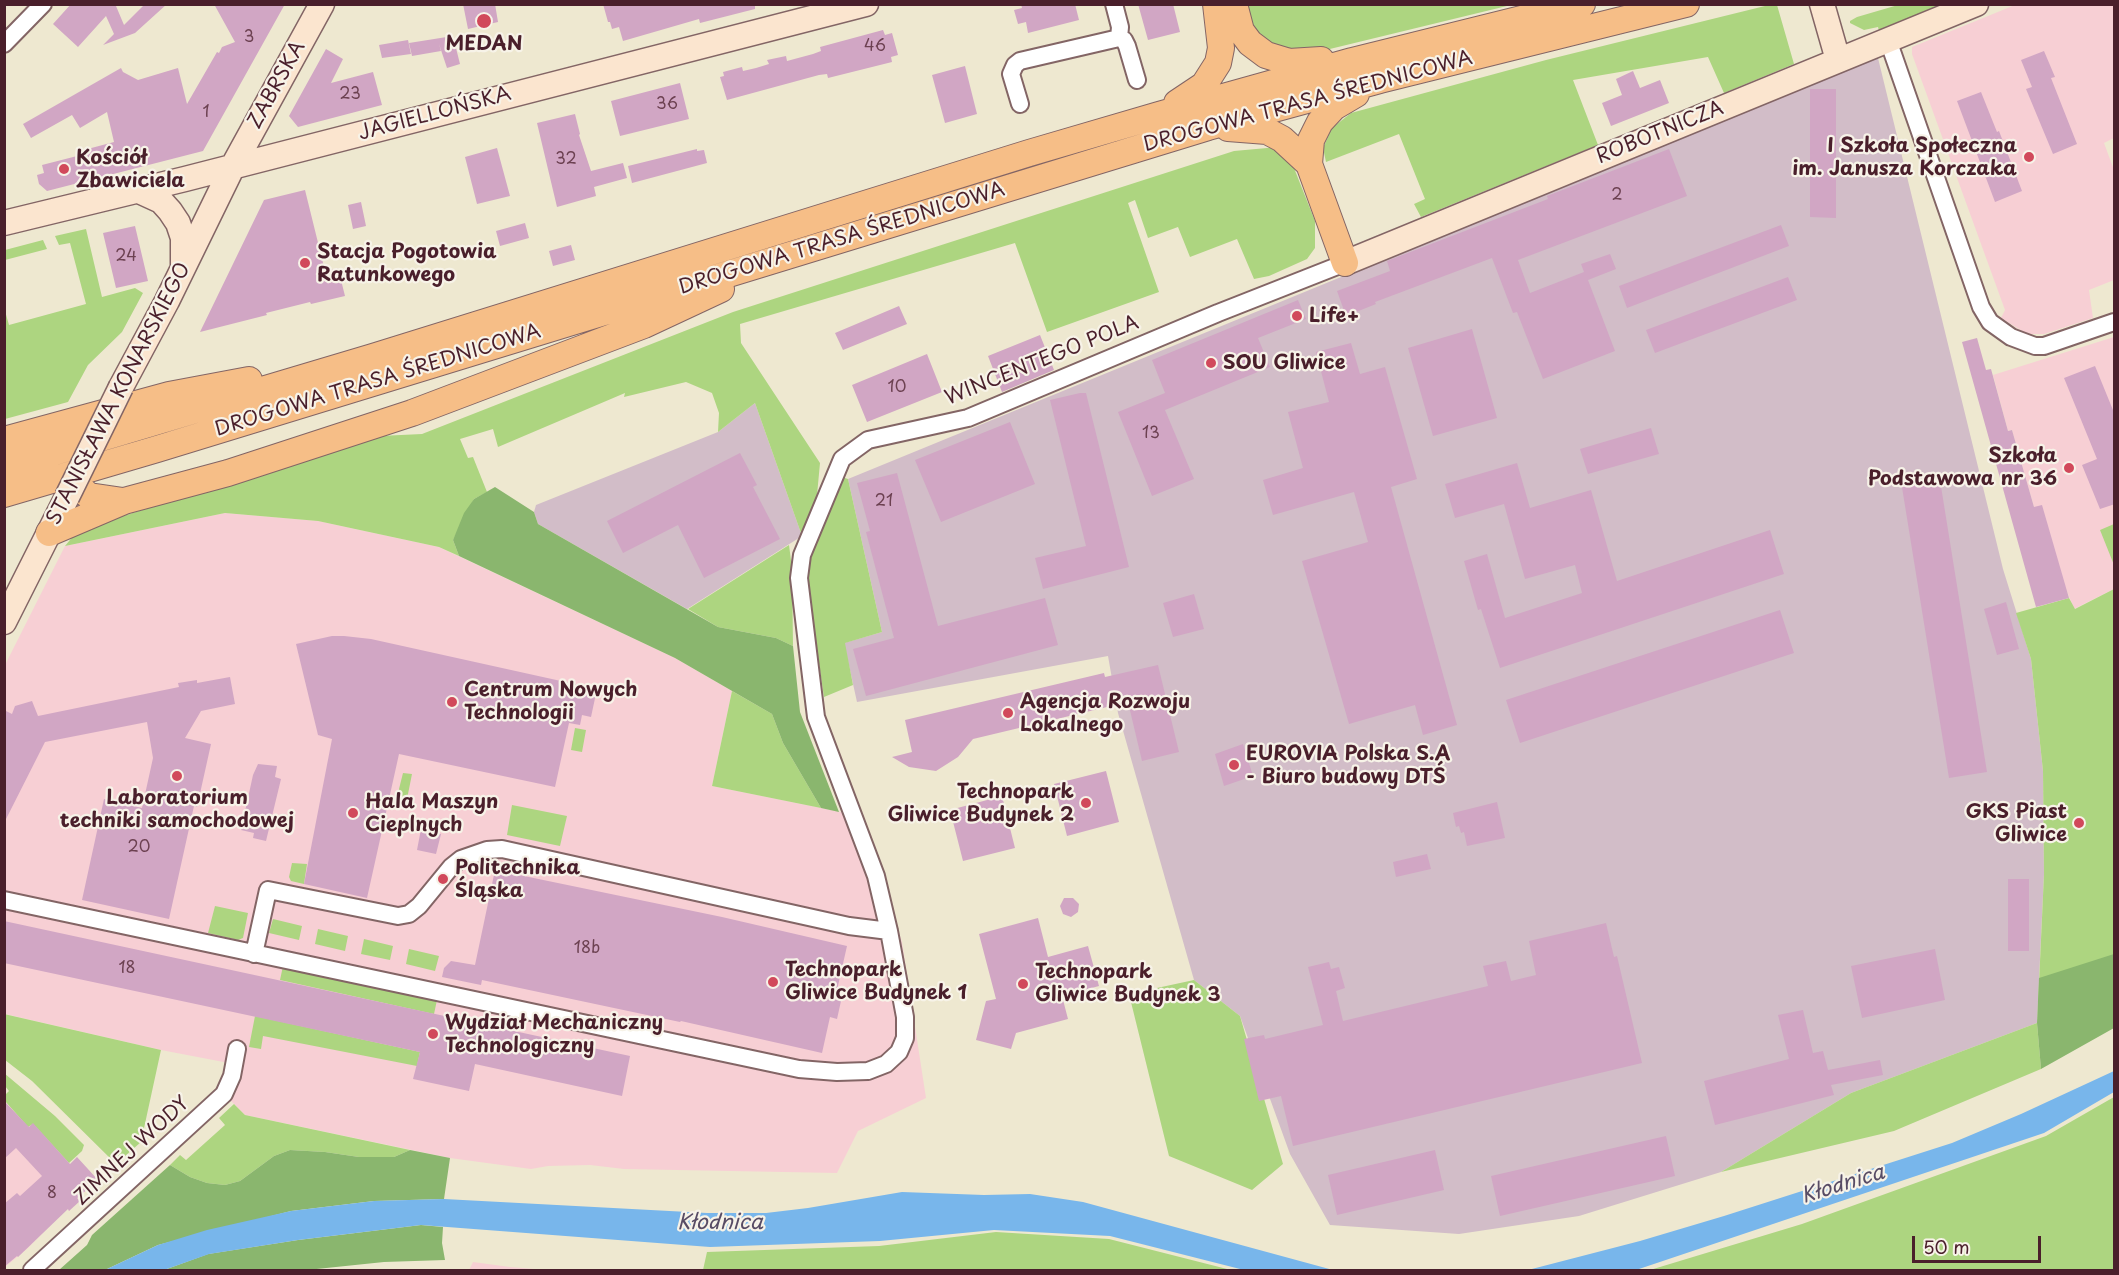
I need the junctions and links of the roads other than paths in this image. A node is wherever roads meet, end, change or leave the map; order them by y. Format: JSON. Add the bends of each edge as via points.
{"nodes":[{"id":1,"x":43,"y":4,"type":"edge"},
{"id":2,"x":322,"y":4,"type":"edge"},
{"id":3,"x":866,"y":4,"type":"edge"},
{"id":4,"x":1114,"y":4,"type":"edge"},
{"id":5,"x":1582,"y":4,"type":"edge"},
{"id":6,"x":1686,"y":4,"type":"edge"},
{"id":7,"x":1822,"y":4,"type":"edge"},
{"id":8,"x":1976,"y":4,"type":"edge"},
{"id":9,"x":1230,"y":6,"type":"edge"},
{"id":10,"x":1119,"y":38,"type":"junction"},
{"id":11,"x":1888,"y":40,"type":"junction"},
{"id":12,"x":4,"y":44,"type":"edge"},
{"id":13,"x":1838,"y":60,"type":"junction"},
{"id":14,"x":1352,"y":61,"type":"junction"},
{"id":15,"x":1137,"y":80,"type":"dead end"},
{"id":16,"x":1380,"y":80,"type":"junction"},
{"id":17,"x":1020,"y":104,"type":"dead end"},
{"id":18,"x":1159,"y":115,"type":"junction"},
{"id":19,"x":1208,"y":127,"type":"junction"},
{"id":20,"x":1309,"y":164,"type":"junction"},
{"id":21,"x":233,"y":166,"type":"junction"},
{"id":22,"x":137,"y":190,"type":"junction"},
{"id":23,"x":4,"y":223,"type":"edge"},
{"id":24,"x":803,"y":251,"type":"junction"},
{"id":25,"x":1345,"y":262,"type":"junction"},
{"id":26,"x":183,"y":268,"type":"junction"},
{"id":27,"x":2115,"y":322,"type":"edge"},
{"id":28,"x":373,"y":357,"type":"junction"},
{"id":29,"x":4,"y":440,"type":"edge"},
{"id":30,"x":4,"y":467,"type":"edge"},
{"id":31,"x":71,"y":488,"type":"junction"},
{"id":32,"x":4,"y":494,"type":"edge"},
{"id":33,"x":124,"y":501,"type":"junction"},
{"id":34,"x":49,"y":533,"type":"junction"},
{"id":35,"x":4,"y":622,"type":"edge"},
{"id":36,"x":4,"y":900,"type":"edge"},
{"id":37,"x":890,"y":931,"type":"junction"},
{"id":38,"x":254,"y":954,"type":"junction"},
{"id":39,"x":237,"y":1049,"type":"dead end"},
{"id":40,"x":32,"y":1270,"type":"edge"}],
"edges":[{"from":1,"to":12,"type":"street"},
{"from":2,"to":21,"type":"street","name":"ZABRSKA"},
{"from":3,"to":21,"type":"street","name":"JAGIELLOŃSKA"},
{"from":4,"to":10,"type":"street"},
{"from":5,"to":14,"type":"main road","name":"DROGOWA TRASA ŚREDNICOWA"},
{"from":6,"to":16,"type":"main road","name":"DROGOWA TRASA ŚREDNICOWA"},
{"from":7,"to":13,"type":"street"},
{"from":8,"to":11,"type":"street","name":"ROBOTNICZA"},
{"from":9,"to":14,"type":"main road","via":[[1246,38],[1266,55],[1288,62]]},
{"from":9,"to":18,"type":"main road","via":[[1213,74]]},
{"from":10,"to":15,"type":"street","via":[[1127,46]]},
{"from":10,"to":17,"type":"street","via":[[1020,61],[1011,74]]},
{"from":11,"to":13,"type":"street","name":"ROBOTNICZA"},
{"from":11,"to":27,"type":"street","via":[[1981,307],[1990,322],[2011,337],[2035,346]]},
{"from":13,"to":25,"type":"street","name":"ROBOTNICZA"},
{"from":14,"to":18,"type":"main road","name":"DROGOWA TRASA ŚREDNICOWA"},
{"from":16,"to":19,"type":"main road","name":"DROGOWA TRASA ŚREDNICOWA"},
{"from":16,"to":20,"type":"main road","via":[[1334,107],[1320,122],[1311,140]]},
{"from":18,"to":28,"type":"main road","name":"DROGOWA TRASA ŚREDNICOWA"},
{"from":19,"to":20,"type":"main road","via":[[1267,131]]},
{"from":19,"to":24,"type":"main road","name":"DROGOWA TRASA ŚREDNICOWA"},
{"from":20,"to":25,"type":"main road"},
{"from":21,"to":22,"type":"street","name":"JAGIELLOŃSKA"},
{"from":21,"to":26,"type":"street","name":"STANISŁAWA KONARSKIEGO"},
{"from":22,"to":23,"type":"street","name":"JAGIELLOŃSKA"},
{"from":22,"to":26,"type":"street","via":[[160,201],[178,223],[183,238]]},
{"from":24,"to":32,"type":"main road","name":"DROGOWA TRASA ŚREDNICOWA"},
{"from":24,"to":33,"type":"main road","via":[[645,325],[400,417],[228,473]]},
{"from":25,"to":37,"type":"street","name":"WINCENTEGO POLA","via":[[968,418],[868,440],[842,459],[802,555],[799,578],[816,717],[876,876]]},
{"from":26,"to":31,"type":"street","name":"STANISŁAWA KONARSKIEGO","bridge":true},
{"from":28,"to":29,"type":"main road","via":[[169,395]]},
{"from":28,"to":30,"type":"main road","name":"DROGOWA TRASA ŚREDNICOWA"},
{"from":31,"to":33,"type":"main road","via":[[78,486],[89,496]]},
{"from":31,"to":34,"type":"street","name":"STANISŁAWA KONARSKIEGO"},
{"from":33,"to":34,"type":"main road"},
{"from":34,"to":35,"type":"street","name":"STANISŁAWA KONARSKIEGO"},
{"from":36,"to":38,"type":"street","name":"WINCENTEGO POLA"},
{"from":37,"to":38,"type":"street","via":[[849,926],[502,849],[461,860],[419,906],[398,916],[268,890]]},
{"from":37,"to":38,"type":"street","name":"WINCENTEGO POLA","via":[[905,1038],[899,1052],[886,1064],[868,1071],[799,1069]]},
{"from":39,"to":40,"type":"street","name":"ZIMNEJ WODY","via":[[224,1094]]}]}
